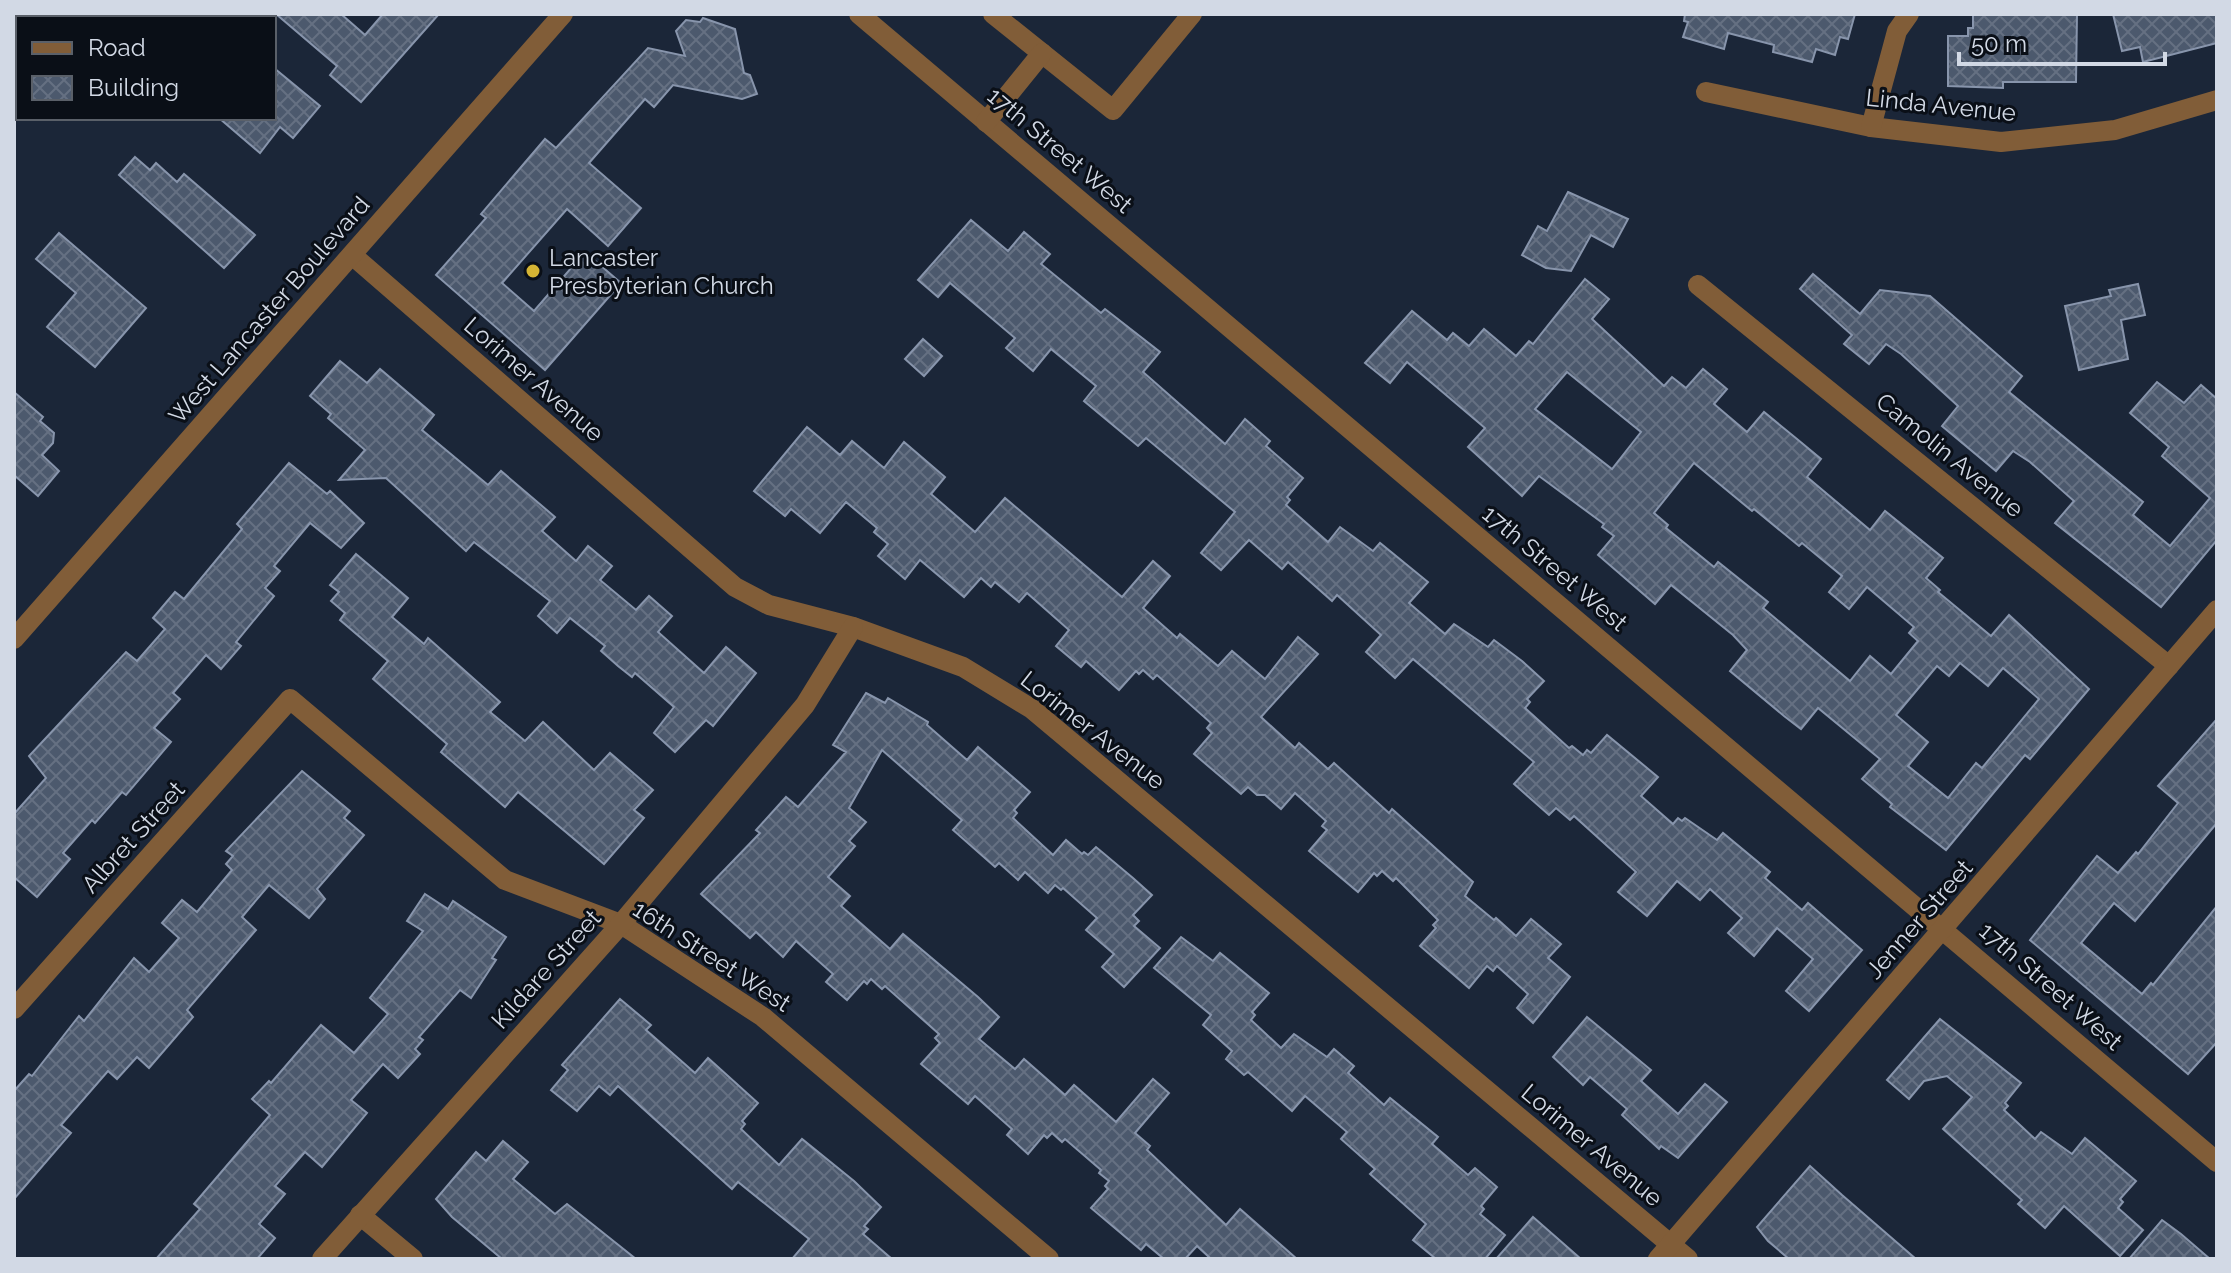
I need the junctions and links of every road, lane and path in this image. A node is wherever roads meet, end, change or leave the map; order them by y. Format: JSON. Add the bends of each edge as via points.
{"nodes":[{"id":1,"x":563,"y":14,"type":"edge"},
{"id":2,"x":859,"y":14,"type":"edge"},
{"id":3,"x":993,"y":14,"type":"edge"},
{"id":4,"x":1192,"y":14,"type":"edge"},
{"id":5,"x":1909,"y":14,"type":"edge"},
{"id":6,"x":1042,"y":53,"type":"junction"},
{"id":7,"x":1706,"y":92,"type":"dead end"},
{"id":8,"x":2217,"y":100,"type":"edge"},
{"id":9,"x":986,"y":122,"type":"junction"},
{"id":10,"x":1871,"y":127,"type":"junction"},
{"id":11,"x":352,"y":255,"type":"junction"},
{"id":12,"x":1698,"y":285,"type":"dead end"},
{"id":13,"x":2217,"y":610,"type":"edge"},
{"id":14,"x":853,"y":627,"type":"junction"},
{"id":15,"x":14,"y":638,"type":"edge"},
{"id":16,"x":2169,"y":666,"type":"junction"},
{"id":17,"x":290,"y":699,"type":"joint"},
{"id":18,"x":621,"y":924,"type":"junction"},
{"id":19,"x":1945,"y":929,"type":"junction"},
{"id":20,"x":14,"y":1009,"type":"edge"},
{"id":21,"x":2214,"y":1153,"type":"edge"},
{"id":22,"x":360,"y":1215,"type":"junction"},
{"id":23,"x":1664,"y":1252,"type":"edge"},
{"id":24,"x":322,"y":1259,"type":"edge"},
{"id":25,"x":413,"y":1259,"type":"edge"},
{"id":26,"x":1049,"y":1259,"type":"edge"},
{"id":27,"x":1688,"y":1259,"type":"edge"}],
"edges":[{"from":1,"to":11,"type":"street","name":"West Lancaster Boulevard"},
{"from":2,"to":9,"type":"street","name":"17th Street West"},
{"from":3,"to":6,"type":"street"},
{"from":4,"to":6,"type":"street","via":[[1113,110]]},
{"from":5,"to":10,"type":"street","via":[[1897,31]]},
{"from":6,"to":9,"type":"street"},
{"from":7,"to":10,"type":"street","name":"Linda Avenue"},
{"from":8,"to":10,"type":"street","name":"Linda Avenue","via":[[2115,130],[2001,142]]},
{"from":9,"to":19,"type":"street","name":"17th Street West"},
{"from":11,"to":14,"type":"street","name":"Lorimer Avenue","via":[[735,587],[769,605]]},
{"from":11,"to":15,"type":"street","name":"West Lancaster Boulevard"},
{"from":12,"to":16,"type":"street","name":"Camolin Avenue"},
{"from":13,"to":16,"type":"street","name":"Jenner Street"},
{"from":14,"to":18,"type":"street","name":"Kildare Street","via":[[805,705]]},
{"from":14,"to":23,"type":"street","name":"Lorimer Avenue","via":[[963,667],[1032,709]]},
{"from":16,"to":19,"type":"street","name":"Jenner Street"},
{"from":17,"to":18,"type":"street","name":"16th Street West","via":[[505,880]]},
{"from":17,"to":20,"type":"street","name":"Albret Street"},
{"from":18,"to":22,"type":"street","name":"Kildare Street"},
{"from":18,"to":26,"type":"street","name":"16th Street West","via":[[763,1017]]},
{"from":19,"to":21,"type":"street","name":"17th Street West"},
{"from":19,"to":23,"type":"street","name":"Jenner Street"},
{"from":22,"to":24,"type":"street","name":"Kildare Street"},
{"from":22,"to":25,"type":"street"},
{"from":23,"to":27,"type":"street","name":"Lorimer Avenue"}]}
